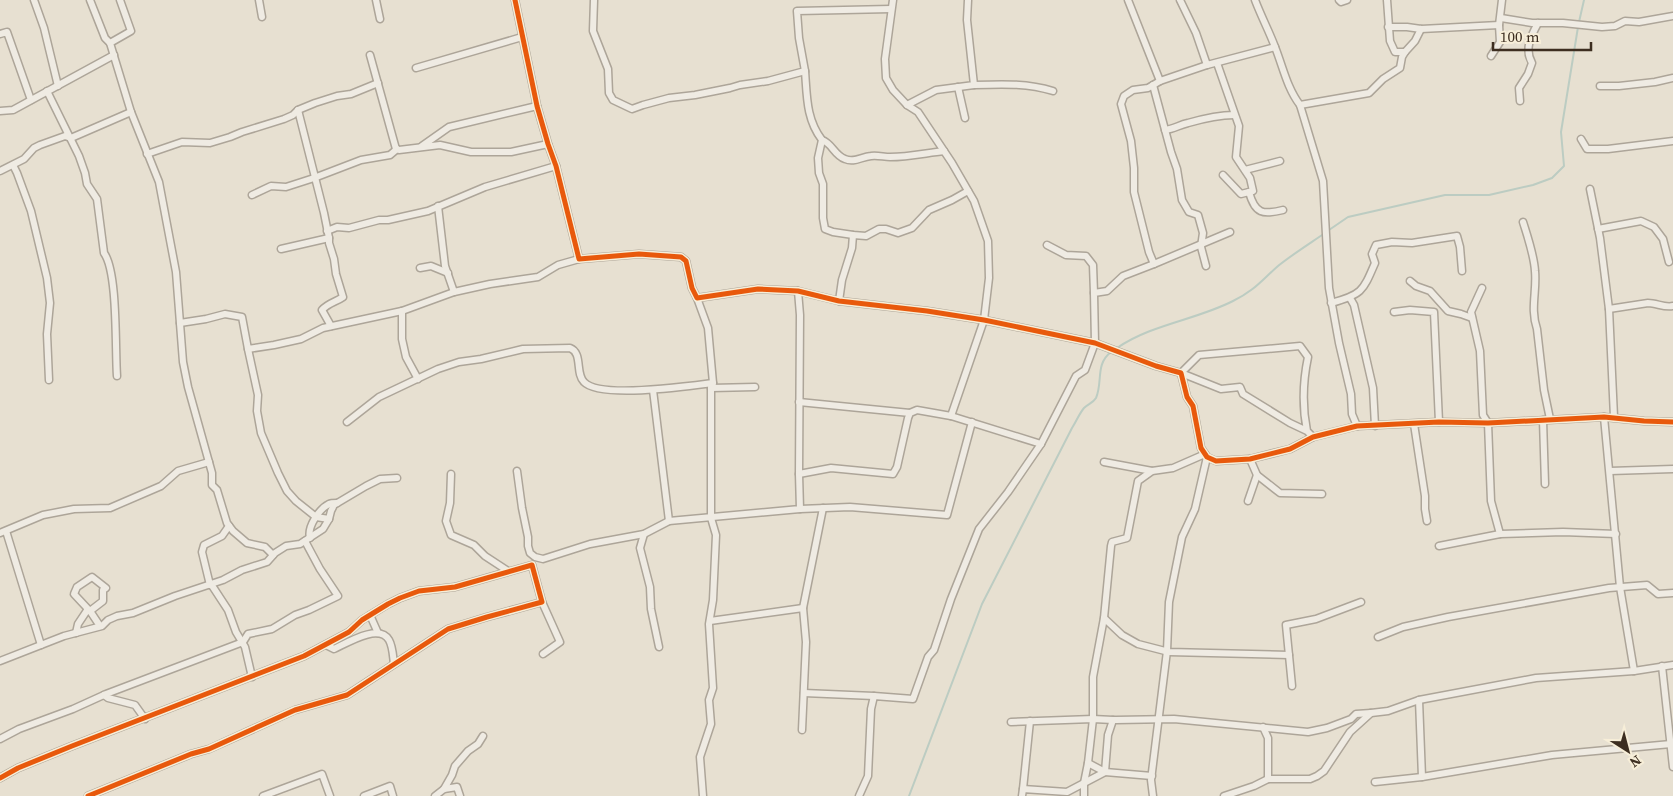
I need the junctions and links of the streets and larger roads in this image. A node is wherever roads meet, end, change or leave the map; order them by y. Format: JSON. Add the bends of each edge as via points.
{"nodes":[{"id":1,"x":34,"y":0,"type":"edge"},
{"id":2,"x":90,"y":0,"type":"edge"},
{"id":3,"x":120,"y":0,"type":"edge"},
{"id":4,"x":259,"y":0,"type":"edge"},
{"id":5,"x":376,"y":0,"type":"edge"},
{"id":6,"x":515,"y":0,"type":"edge"},
{"id":7,"x":594,"y":0,"type":"edge"},
{"id":8,"x":893,"y":0,"type":"edge"},
{"id":9,"x":968,"y":0,"type":"edge"},
{"id":10,"x":1128,"y":0,"type":"edge"},
{"id":11,"x":1180,"y":0,"type":"edge"},
{"id":12,"x":1254,"y":0,"type":"edge"},
{"id":13,"x":1339,"y":0,"type":"edge"},
{"id":14,"x":1347,"y":0,"type":"edge"},
{"id":15,"x":1387,"y":0,"type":"edge"},
{"id":16,"x":1502,"y":0,"type":"edge"},
{"id":17,"x":891,"y":9,"type":"junction"},
{"id":18,"x":1673,"y":16,"type":"edge"},
{"id":19,"x":262,"y":17,"type":"dead end"},
{"id":20,"x":1501,"y":18,"type":"junction"},
{"id":21,"x":380,"y":19,"type":"dead end"},
{"id":22,"x":1538,"y":23,"type":"junction"},
{"id":23,"x":1499,"y":25,"type":"junction"},
{"id":24,"x":1388,"y":27,"type":"junction"},
{"id":25,"x":1421,"y":29,"type":"junction"},
{"id":26,"x":0,"y":34,"type":"edge"},
{"id":27,"x":522,"y":37,"type":"junction"},
{"id":28,"x":110,"y":43,"type":"junction"},
{"id":29,"x":1275,"y":47,"type":"junction"},
{"id":30,"x":1405,"y":52,"type":"junction"},
{"id":31,"x":114,"y":55,"type":"junction"},
{"id":32,"x":370,"y":55,"type":"dead end"},
{"id":33,"x":1491,"y":56,"type":"dead end"},
{"id":34,"x":1217,"y":63,"type":"junction"},
{"id":35,"x":1207,"y":65,"type":"junction"},
{"id":36,"x":416,"y":68,"type":"dead end"},
{"id":37,"x":805,"y":71,"type":"junction"},
{"id":38,"x":1673,"y":78,"type":"edge"},
{"id":39,"x":1160,"y":82,"type":"junction"},
{"id":40,"x":378,"y":83,"type":"junction"},
{"id":41,"x":974,"y":85,"type":"junction"},
{"id":42,"x":58,"y":86,"type":"junction"},
{"id":43,"x":1153,"y":86,"type":"junction"},
{"id":44,"x":1600,"y":86,"type":"dead end"},
{"id":45,"x":958,"y":87,"type":"junction"},
{"id":46,"x":48,"y":91,"type":"junction"},
{"id":47,"x":1053,"y":91,"type":"dead end"},
{"id":48,"x":30,"y":100,"type":"junction"},
{"id":49,"x":1520,"y":101,"type":"dead end"},
{"id":50,"x":1300,"y":105,"type":"junction"},
{"id":51,"x":537,"y":106,"type":"junction"},
{"id":52,"x":907,"y":106,"type":"junction"},
{"id":53,"x":298,"y":110,"type":"junction"},
{"id":54,"x":0,"y":112,"type":"edge"},
{"id":55,"x":131,"y":112,"type":"junction"},
{"id":56,"x":1234,"y":115,"type":"junction"},
{"id":57,"x":965,"y":118,"type":"dead end"},
{"id":58,"x":1165,"y":130,"type":"junction"},
{"id":59,"x":71,"y":138,"type":"junction"},
{"id":60,"x":1582,"y":139,"type":"dead end"},
{"id":61,"x":822,"y":140,"type":"junction"},
{"id":62,"x":1673,"y":141,"type":"edge"},
{"id":63,"x":548,"y":144,"type":"junction"},
{"id":64,"x":421,"y":147,"type":"junction"},
{"id":65,"x":397,"y":149,"type":"junction"},
{"id":66,"x":944,"y":151,"type":"junction"},
{"id":67,"x":147,"y":154,"type":"junction"},
{"id":68,"x":1280,"y":161,"type":"dead end"},
{"id":69,"x":13,"y":165,"type":"junction"},
{"id":70,"x":556,"y":166,"type":"junction"},
{"id":71,"x":1245,"y":170,"type":"junction"},
{"id":72,"x":0,"y":171,"type":"edge"},
{"id":73,"x":1223,"y":175,"type":"dead end"},
{"id":74,"x":314,"y":178,"type":"junction"},
{"id":75,"x":1590,"y":189,"type":"dead end"},
{"id":76,"x":968,"y":191,"type":"junction"},
{"id":77,"x":1249,"y":192,"type":"junction"},
{"id":78,"x":252,"y":195,"type":"dead end"},
{"id":79,"x":438,"y":206,"type":"junction"},
{"id":80,"x":1283,"y":210,"type":"dead end"},
{"id":81,"x":1523,"y":222,"type":"dead end"},
{"id":82,"x":1598,"y":229,"type":"junction"},
{"id":83,"x":1230,"y":232,"type":"dead end"},
{"id":84,"x":328,"y":234,"type":"junction"},
{"id":85,"x":853,"y":236,"type":"junction"},
{"id":86,"x":1202,"y":243,"type":"junction"},
{"id":87,"x":1047,"y":245,"type":"dead end"},
{"id":88,"x":281,"y":249,"type":"dead end"},
{"id":89,"x":579,"y":259,"type":"junction"},
{"id":90,"x":1669,"y":262,"type":"dead end"},
{"id":91,"x":1154,"y":264,"type":"junction"},
{"id":92,"x":1206,"y":266,"type":"dead end"},
{"id":93,"x":420,"y":268,"type":"dead end"},
{"id":94,"x":1462,"y":271,"type":"dead end"},
{"id":95,"x":448,"y":273,"type":"junction"},
{"id":96,"x":1410,"y":281,"type":"dead end"},
{"id":97,"x":1482,"y":288,"type":"dead end"},
{"id":98,"x":798,"y":291,"type":"junction"},
{"id":99,"x":454,"y":292,"type":"junction"},
{"id":100,"x":1094,"y":293,"type":"junction"},
{"id":101,"x":697,"y":298,"type":"junction"},
{"id":102,"x":1350,"y":298,"type":"junction"},
{"id":103,"x":839,"y":301,"type":"junction"},
{"id":104,"x":1331,"y":303,"type":"junction"},
{"id":105,"x":1673,"y":306,"type":"edge"},
{"id":106,"x":1609,"y":309,"type":"junction"},
{"id":107,"x":402,"y":311,"type":"junction"},
{"id":108,"x":1394,"y":312,"type":"dead end"},
{"id":109,"x":1472,"y":318,"type":"junction"},
{"id":110,"x":984,"y":320,"type":"junction"},
{"id":111,"x":180,"y":323,"type":"junction"},
{"id":112,"x":331,"y":326,"type":"junction"},
{"id":113,"x":1095,"y":343,"type":"junction"},
{"id":114,"x":248,"y":349,"type":"junction"},
{"id":115,"x":1181,"y":373,"type":"junction"},
{"id":116,"x":116,"y":376,"type":"dead end"},
{"id":117,"x":418,"y":379,"type":"junction"},
{"id":118,"x":49,"y":380,"type":"dead end"},
{"id":119,"x":712,"y":385,"type":"junction"},
{"id":120,"x":755,"y":387,"type":"dead end"},
{"id":121,"x":653,"y":390,"type":"junction"},
{"id":122,"x":799,"y":402,"type":"junction"},
{"id":123,"x":910,"y":413,"type":"junction"},
{"id":124,"x":951,"y":416,"type":"junction"},
{"id":125,"x":1604,"y":417,"type":"junction"},
{"id":126,"x":1614,"y":417,"type":"junction"},
{"id":127,"x":1547,"y":419,"type":"junction"},
{"id":128,"x":347,"y":422,"type":"dead end"},
{"id":129,"x":972,"y":422,"type":"junction"},
{"id":130,"x":1438,"y":422,"type":"junction"},
{"id":131,"x":1673,"y":422,"type":"edge"},
{"id":132,"x":1488,"y":423,"type":"junction"},
{"id":133,"x":1414,"y":424,"type":"junction"},
{"id":134,"x":1356,"y":426,"type":"junction"},
{"id":135,"x":1375,"y":426,"type":"junction"},
{"id":136,"x":1307,"y":431,"type":"junction"},
{"id":137,"x":1313,"y":436,"type":"junction"},
{"id":138,"x":1041,"y":444,"type":"junction"},
{"id":139,"x":1206,"y":456,"type":"junction"},
{"id":140,"x":1250,"y":459,"type":"junction"},
{"id":141,"x":209,"y":462,"type":"junction"},
{"id":142,"x":1104,"y":462,"type":"dead end"},
{"id":143,"x":1673,"y":469,"type":"edge"},
{"id":144,"x":516,"y":471,"type":"dead end"},
{"id":145,"x":1152,"y":471,"type":"junction"},
{"id":146,"x":1610,"y":471,"type":"junction"},
{"id":147,"x":451,"y":474,"type":"dead end"},
{"id":148,"x":799,"y":474,"type":"junction"},
{"id":149,"x":1257,"y":476,"type":"junction"},
{"id":150,"x":397,"y":478,"type":"dead end"},
{"id":151,"x":1545,"y":484,"type":"dead end"},
{"id":152,"x":1322,"y":494,"type":"dead end"},
{"id":153,"x":1248,"y":501,"type":"dead end"},
{"id":154,"x":337,"y":503,"type":"junction"},
{"id":155,"x":822,"y":508,"type":"junction"},
{"id":156,"x":800,"y":509,"type":"junction"},
{"id":157,"x":316,"y":517,"type":"junction"},
{"id":158,"x":711,"y":518,"type":"junction"},
{"id":159,"x":329,"y":519,"type":"junction"},
{"id":160,"x":669,"y":521,"type":"junction"},
{"id":161,"x":1427,"y":521,"type":"dead end"},
{"id":162,"x":229,"y":526,"type":"junction"},
{"id":163,"x":3,"y":532,"type":"edge"},
{"id":164,"x":644,"y":534,"type":"junction"},
{"id":165,"x":1500,"y":534,"type":"junction"},
{"id":166,"x":1616,"y":534,"type":"junction"},
{"id":167,"x":307,"y":539,"type":"junction"},
{"id":168,"x":1439,"y":546,"type":"dead end"},
{"id":169,"x":272,"y":556,"type":"junction"},
{"id":170,"x":535,"y":557,"type":"junction"},
{"id":171,"x":532,"y":565,"type":"junction"},
{"id":172,"x":508,"y":571,"type":"junction"},
{"id":173,"x":210,"y":585,"type":"junction"},
{"id":174,"x":1620,"y":587,"type":"junction"},
{"id":175,"x":1673,"y":593,"type":"edge"},
{"id":176,"x":542,"y":602,"type":"junction"},
{"id":177,"x":1361,"y":602,"type":"dead end"},
{"id":178,"x":803,"y":608,"type":"junction"},
{"id":179,"x":370,"y":615,"type":"junction"},
{"id":180,"x":1104,"y":618,"type":"junction"},
{"id":181,"x":710,"y":621,"type":"junction"},
{"id":182,"x":100,"y":626,"type":"junction"},
{"id":183,"x":349,"y":632,"type":"junction"},
{"id":184,"x":76,"y":633,"type":"junction"},
{"id":185,"x":378,"y":633,"type":"junction"},
{"id":186,"x":1378,"y":637,"type":"dead end"},
{"id":187,"x":354,"y":640,"type":"junction"},
{"id":188,"x":243,"y":642,"type":"junction"},
{"id":189,"x":41,"y":645,"type":"junction"},
{"id":190,"x":326,"y":645,"type":"junction"},
{"id":191,"x":659,"y":647,"type":"dead end"},
{"id":192,"x":1167,"y":651,"type":"junction"},
{"id":193,"x":543,"y":654,"type":"dead end"},
{"id":194,"x":1289,"y":655,"type":"junction"},
{"id":195,"x":0,"y":661,"type":"edge"},
{"id":196,"x":394,"y":664,"type":"junction"},
{"id":197,"x":1673,"y":665,"type":"edge"},
{"id":198,"x":1662,"y":666,"type":"junction"},
{"id":199,"x":1634,"y":670,"type":"junction"},
{"id":200,"x":252,"y":676,"type":"junction"},
{"id":201,"x":1292,"y":686,"type":"dead end"},
{"id":202,"x":804,"y":693,"type":"junction"},
{"id":203,"x":104,"y":695,"type":"junction"},
{"id":204,"x":874,"y":696,"type":"junction"},
{"id":205,"x":1419,"y":700,"type":"junction"},
{"id":206,"x":1371,"y":713,"type":"junction"},
{"id":207,"x":145,"y":719,"type":"junction"},
{"id":208,"x":1093,"y":719,"type":"junction"},
{"id":209,"x":1158,"y":719,"type":"junction"},
{"id":210,"x":1113,"y":720,"type":"junction"},
{"id":211,"x":1030,"y":721,"type":"junction"},
{"id":212,"x":1011,"y":722,"type":"dead end"},
{"id":213,"x":1263,"y":727,"type":"junction"},
{"id":214,"x":1275,"y":728,"type":"junction"},
{"id":215,"x":802,"y":730,"type":"dead end"},
{"id":216,"x":483,"y":736,"type":"dead end"},
{"id":217,"x":1268,"y":738,"type":"junction"},
{"id":218,"x":0,"y":739,"type":"edge"},
{"id":219,"x":1671,"y":744,"type":"junction"},
{"id":220,"x":1088,"y":763,"type":"junction"},
{"id":221,"x":1673,"y":768,"type":"edge"},
{"id":222,"x":1105,"y":772,"type":"junction"},
{"id":223,"x":1152,"y":776,"type":"junction"},
{"id":224,"x":1422,"y":777,"type":"junction"},
{"id":225,"x":0,"y":778,"type":"edge"},
{"id":226,"x":1268,"y":779,"type":"junction"},
{"id":227,"x":1375,"y":782,"type":"dead end"},
{"id":228,"x":1084,"y":783,"type":"junction"},
{"id":229,"x":444,"y":789,"type":"junction"},
{"id":230,"x":1023,"y":793,"type":"edge"},
{"id":231,"x":88,"y":796,"type":"edge"},
{"id":232,"x":263,"y":796,"type":"edge"},
{"id":233,"x":330,"y":796,"type":"edge"},
{"id":234,"x":364,"y":796,"type":"edge"},
{"id":235,"x":393,"y":796,"type":"edge"},
{"id":236,"x":436,"y":796,"type":"edge"},
{"id":237,"x":460,"y":796,"type":"edge"},
{"id":238,"x":703,"y":796,"type":"edge"},
{"id":239,"x":859,"y":796,"type":"edge"},
{"id":240,"x":1084,"y":796,"type":"edge"},
{"id":241,"x":1153,"y":796,"type":"edge"},
{"id":242,"x":1224,"y":796,"type":"edge"}],
"edges":[{"from":1,"to":42,"type":"street"},
{"from":2,"to":28,"type":"street"},
{"from":3,"to":28,"type":"street","via":[[131,31]]},
{"from":4,"to":19,"type":"street"},
{"from":5,"to":21,"type":"street"},
{"from":6,"to":27,"type":"street"},
{"from":7,"to":37,"type":"street","via":[[593,31],[608,69],[609,93],[614,100],[632,109],[668,98],[768,81]]},
{"from":8,"to":17,"type":"street"},
{"from":9,"to":41,"type":"street"},
{"from":10,"to":39,"type":"street"},
{"from":11,"to":35,"type":"street"},
{"from":12,"to":29,"type":"street"},
{"from":13,"to":14,"type":"street"},
{"from":15,"to":24,"type":"street"},
{"from":16,"to":20,"type":"street"},
{"from":17,"to":37,"type":"street","via":[[797,11]]},
{"from":17,"to":52,"type":"street","via":[[886,78]]},
{"from":18,"to":22,"type":"street","via":[[1602,27]]},
{"from":20,"to":22,"type":"street"},
{"from":20,"to":23,"type":"street"},
{"from":22,"to":49,"type":"street","via":[[1528,47],[1532,63],[1520,88]]},
{"from":23,"to":25,"type":"street"},
{"from":23,"to":33,"type":"street","via":[[1500,42]]},
{"from":24,"to":25,"type":"street"},
{"from":24,"to":30,"type":"street","via":[[1395,52]]},
{"from":25,"to":30,"type":"street"},
{"from":26,"to":48,"type":"street","via":[[7,32]]},
{"from":27,"to":36,"type":"street"},
{"from":27,"to":51,"type":"street"},
{"from":28,"to":31,"type":"street"},
{"from":29,"to":34,"type":"street"},
{"from":29,"to":50,"type":"street","via":[[1293,96]]},
{"from":30,"to":50,"type":"street","via":[[1400,68],[1369,93]]},
{"from":31,"to":42,"type":"street"},
{"from":31,"to":55,"type":"street"},
{"from":32,"to":40,"type":"street"},
{"from":34,"to":35,"type":"street"},
{"from":34,"to":56,"type":"street"},
{"from":35,"to":39,"type":"street"},
{"from":37,"to":61,"type":"street","via":[[809,111],[814,130]]},
{"from":38,"to":44,"type":"street"},
{"from":39,"to":43,"type":"street"},
{"from":40,"to":53,"type":"street"},
{"from":40,"to":65,"type":"street"},
{"from":41,"to":45,"type":"street"},
{"from":41,"to":47,"type":"street","via":[[1015,85]]},
{"from":42,"to":46,"type":"street"},
{"from":43,"to":58,"type":"street"},
{"from":43,"to":91,"type":"street","via":[[1133,90],[1124,96],[1121,104],[1131,141],[1134,192]]},
{"from":45,"to":52,"type":"street","via":[[936,90]]},
{"from":45,"to":57,"type":"street"},
{"from":46,"to":48,"type":"street"},
{"from":46,"to":59,"type":"street"},
{"from":48,"to":54,"type":"street","via":[[13,110]]},
{"from":50,"to":104,"type":"street","via":[[1323,181]]},
{"from":51,"to":63,"type":"street"},
{"from":51,"to":64,"type":"street","via":[[449,127]]},
{"from":52,"to":66,"type":"street","via":[[918,112]]},
{"from":53,"to":67,"type":"street","via":[[294,115],[230,138],[210,143],[182,142]]},
{"from":53,"to":74,"type":"street"},
{"from":55,"to":59,"type":"street"},
{"from":55,"to":67,"type":"street"},
{"from":56,"to":58,"type":"street"},
{"from":56,"to":71,"type":"street","via":[[1239,126],[1236,157]]},
{"from":58,"to":86,"type":"street","via":[[1178,169],[1182,200],[1189,212],[1198,216],[1203,232]]},
{"from":59,"to":69,"type":"street","via":[[65,136],[40,145],[24,160]]},
{"from":59,"to":116,"type":"street","via":[[87,184],[99,206],[104,253],[112,276]]},
{"from":60,"to":62,"type":"street","via":[[1586,149],[1608,150]]},
{"from":61,"to":66,"type":"street","via":[[836,154],[855,161],[874,155],[908,156]]},
{"from":61,"to":85,"type":"street","via":[[818,158],[825,229]]},
{"from":63,"to":64,"type":"street","via":[[511,152],[471,152],[440,145]]},
{"from":63,"to":70,"type":"street"},
{"from":64,"to":65,"type":"street"},
{"from":65,"to":74,"type":"street","via":[[390,156],[361,160]]},
{"from":66,"to":76,"type":"street"},
{"from":67,"to":111,"type":"street","via":[[160,182],[176,272]]},
{"from":68,"to":71,"type":"street"},
{"from":69,"to":72,"type":"street"},
{"from":69,"to":118,"type":"street","via":[[31,211],[47,278],[50,303],[47,334]]},
{"from":70,"to":79,"type":"street"},
{"from":70,"to":89,"type":"street"},
{"from":71,"to":77,"type":"street","via":[[1253,192]]},
{"from":73,"to":77,"type":"street","via":[[1241,194]]},
{"from":74,"to":78,"type":"street","via":[[286,186],[271,186]]},
{"from":74,"to":84,"type":"street"},
{"from":75,"to":82,"type":"street"},
{"from":76,"to":85,"type":"street","via":[[929,210],[912,228],[898,233],[879,229],[866,236]]},
{"from":76,"to":110,"type":"street","via":[[988,241],[989,278]]},
{"from":77,"to":80,"type":"street","via":[[1259,211]]},
{"from":79,"to":84,"type":"street","via":[[388,220],[349,228],[336,227]]},
{"from":79,"to":95,"type":"street"},
{"from":81,"to":127,"type":"street","via":[[1536,272],[1534,321]]},
{"from":82,"to":90,"type":"street","via":[[1641,221],[1654,227],[1663,240]]},
{"from":82,"to":106,"type":"street"},
{"from":83,"to":86,"type":"street"},
{"from":84,"to":88,"type":"street"},
{"from":84,"to":112,"type":"street","via":[[343,296],[322,310]]},
{"from":85,"to":103,"type":"street"},
{"from":86,"to":91,"type":"street"},
{"from":86,"to":92,"type":"street"},
{"from":87,"to":100,"type":"street","via":[[1066,255],[1086,256],[1093,265]]},
{"from":89,"to":99,"type":"street","via":[[558,265],[538,277]]},
{"from":89,"to":101,"type":"street","via":[[638,254],[681,257],[686,261]]},
{"from":91,"to":100,"type":"street","via":[[1123,276],[1107,291]]},
{"from":93,"to":95,"type":"street","via":[[431,266]]},
{"from":94,"to":102,"type":"street","via":[[1457,236],[1376,245],[1372,254],[1375,263],[1366,284]]},
{"from":95,"to":99,"type":"street"},
{"from":96,"to":109,"type":"street","via":[[1430,292],[1448,311]]},
{"from":97,"to":109,"type":"street","via":[[1470,312]]},
{"from":98,"to":101,"type":"street","via":[[758,289]]},
{"from":98,"to":103,"type":"street"},
{"from":98,"to":122,"type":"street"},
{"from":99,"to":107,"type":"street"},
{"from":100,"to":113,"type":"street"},
{"from":101,"to":119,"type":"street","via":[[708,328]]},
{"from":102,"to":104,"type":"street"},
{"from":102,"to":135,"type":"street","via":[[1373,388]]},
{"from":103,"to":110,"type":"street"},
{"from":104,"to":134,"type":"street"},
{"from":105,"to":106,"type":"street","via":[[1648,303]]},
{"from":106,"to":126,"type":"street"},
{"from":107,"to":112,"type":"street"},
{"from":107,"to":117,"type":"street","via":[[406,358]]},
{"from":108,"to":130,"type":"street","via":[[1434,312]]},
{"from":109,"to":132,"type":"street","via":[[1480,351],[1482,415]]},
{"from":110,"to":113,"type":"street"},
{"from":110,"to":124,"type":"street"},
{"from":111,"to":114,"type":"street","via":[[225,314],[242,317]]},
{"from":111,"to":141,"type":"street","via":[[188,387]]},
{"from":112,"to":114,"type":"street","via":[[301,339]]},
{"from":113,"to":115,"type":"street"},
{"from":113,"to":138,"type":"street","via":[[1085,370],[1076,376]]},
{"from":114,"to":157,"type":"street","via":[[258,395],[260,433],[287,491]]},
{"from":115,"to":136,"type":"street","via":[[1222,388],[1240,387],[1243,394]]},
{"from":115,"to":136,"type":"street","via":[[1199,355],[1300,346],[1308,357],[1304,374]]},
{"from":115,"to":139,"type":"street"},
{"from":117,"to":121,"type":"street","via":[[459,362],[524,349],[570,348],[577,353],[580,375],[590,386]]},
{"from":117,"to":128,"type":"street","via":[[378,397]]},
{"from":119,"to":120,"type":"street"},
{"from":119,"to":121,"type":"street"},
{"from":119,"to":158,"type":"street"},
{"from":121,"to":160,"type":"street"},
{"from":122,"to":123,"type":"street"},
{"from":122,"to":148,"type":"street"},
{"from":123,"to":124,"type":"street","via":[[916,410]]},
{"from":123,"to":148,"type":"street","via":[[894,474],[831,468]]},
{"from":124,"to":129,"type":"street"},
{"from":125,"to":126,"type":"street"},
{"from":125,"to":127,"type":"street"},
{"from":125,"to":146,"type":"street"},
{"from":126,"to":131,"type":"street"},
{"from":127,"to":132,"type":"street"},
{"from":127,"to":151,"type":"street"},
{"from":129,"to":138,"type":"street"},
{"from":129,"to":155,"type":"street","via":[[947,516],[850,507]]},
{"from":130,"to":132,"type":"street"},
{"from":130,"to":133,"type":"street"},
{"from":132,"to":165,"type":"street","via":[[1491,501]]},
{"from":133,"to":135,"type":"street"},
{"from":133,"to":161,"type":"street"},
{"from":134,"to":135,"type":"street"},
{"from":134,"to":137,"type":"street"},
{"from":136,"to":137,"type":"street"},
{"from":137,"to":140,"type":"street","via":[[1290,449]]},
{"from":138,"to":204,"type":"street","via":[[979,529],[913,699]]},
{"from":139,"to":140,"type":"street","via":[[1216,461]]},
{"from":139,"to":145,"type":"street","via":[[1173,468]]},
{"from":139,"to":192,"type":"street","via":[[1195,509],[1182,537],[1176,561],[1169,602]]},
{"from":140,"to":149,"type":"street"},
{"from":141,"to":162,"type":"street","via":[[212,485],[218,490]]},
{"from":141,"to":163,"type":"street","via":[[178,471],[161,486],[110,508],[43,514]]},
{"from":142,"to":145,"type":"street"},
{"from":143,"to":146,"type":"street"},
{"from":144,"to":170,"type":"street","via":[[528,546]]},
{"from":145,"to":180,"type":"street","via":[[1138,481],[1127,538],[1112,542]]},
{"from":146,"to":166,"type":"street"},
{"from":147,"to":172,"type":"street","via":[[446,521],[451,534],[474,545]]},
{"from":148,"to":156,"type":"street"},
{"from":149,"to":152,"type":"street","via":[[1280,493]]},
{"from":149,"to":153,"type":"street"},
{"from":150,"to":154,"type":"street","via":[[380,480]]},
{"from":154,"to":157,"type":"street","via":[[330,504]]},
{"from":154,"to":159,"type":"street"},
{"from":155,"to":156,"type":"street"},
{"from":155,"to":178,"type":"street"},
{"from":156,"to":158,"type":"street"},
{"from":157,"to":159,"type":"street"},
{"from":157,"to":167,"type":"street"},
{"from":158,"to":160,"type":"street"},
{"from":158,"to":181,"type":"street","via":[[716,535],[714,600]]},
{"from":159,"to":167,"type":"street","via":[[323,529]]},
{"from":160,"to":164,"type":"street"},
{"from":162,"to":169,"type":"street","via":[[238,537],[262,546]]},
{"from":162,"to":173,"type":"street","via":[[222,536],[204,545],[204,567]]},
{"from":163,"to":189,"type":"street"},
{"from":164,"to":170,"type":"street","via":[[590,544],[543,559]]},
{"from":164,"to":191,"type":"street","via":[[640,548]]},
{"from":165,"to":166,"type":"street"},
{"from":165,"to":168,"type":"street"},
{"from":166,"to":174,"type":"street"},
{"from":167,"to":169,"type":"street","via":[[300,544],[286,546]]},
{"from":167,"to":188,"type":"street","via":[[320,569],[338,596],[294,614],[272,628],[248,634]]},
{"from":169,"to":173,"type":"street","via":[[267,562]]},
{"from":170,"to":171,"type":"street"},
{"from":171,"to":172,"type":"street"},
{"from":171,"to":176,"type":"street"},
{"from":172,"to":179,"type":"street","via":[[455,586],[419,591]]},
{"from":173,"to":182,"type":"street","via":[[118,616]]},
{"from":173,"to":188,"type":"street","via":[[228,610]]},
{"from":174,"to":175,"type":"street","via":[[1647,585],[1658,594]]},
{"from":174,"to":186,"type":"street","via":[[1448,617],[1402,627]]},
{"from":174,"to":199,"type":"street"},
{"from":176,"to":193,"type":"street","via":[[560,642]]},
{"from":176,"to":196,"type":"street","via":[[448,629]]},
{"from":177,"to":194,"type":"street","via":[[1316,619],[1286,625]]},
{"from":178,"to":181,"type":"street"},
{"from":178,"to":202,"type":"street","via":[[806,642]]},
{"from":179,"to":183,"type":"street"},
{"from":179,"to":185,"type":"street"},
{"from":180,"to":192,"type":"street","via":[[1122,635],[1138,644]]},
{"from":180,"to":208,"type":"street","via":[[1093,677]]},
{"from":181,"to":238,"type":"street","via":[[713,688],[711,724],[700,757]]},
{"from":182,"to":184,"type":"street"},
{"from":182,"to":184,"type":"street","via":[[90,611],[103,601],[102,590],[106,588],[92,577],[77,587],[74,594],[88,609]]},
{"from":183,"to":187,"type":"street"},
{"from":183,"to":190,"type":"street"},
{"from":184,"to":189,"type":"street"},
{"from":185,"to":187,"type":"street"},
{"from":185,"to":196,"type":"street","via":[[390,641]]},
{"from":187,"to":190,"type":"street","via":[[334,649]]},
{"from":188,"to":200,"type":"street"},
{"from":188,"to":203,"type":"street"},
{"from":189,"to":195,"type":"street"},
{"from":190,"to":200,"type":"street"},
{"from":192,"to":194,"type":"street"},
{"from":192,"to":209,"type":"street"},
{"from":194,"to":201,"type":"street"},
{"from":196,"to":231,"type":"street","via":[[347,695],[295,710],[209,749]]},
{"from":197,"to":198,"type":"street"},
{"from":198,"to":199,"type":"street"},
{"from":198,"to":219,"type":"street"},
{"from":199,"to":205,"type":"street","via":[[1536,678]]},
{"from":200,"to":207,"type":"street"},
{"from":202,"to":204,"type":"street"},
{"from":202,"to":215,"type":"street"},
{"from":203,"to":207,"type":"street","via":[[135,705]]},
{"from":203,"to":218,"type":"street"},
{"from":204,"to":239,"type":"street","via":[[870,709],[868,776]]},
{"from":205,"to":206,"type":"street","via":[[1388,711]]},
{"from":205,"to":224,"type":"street"},
{"from":206,"to":214,"type":"street","via":[[1356,714],[1351,719],[1308,732]]},
{"from":206,"to":226,"type":"street","via":[[1350,732],[1324,771],[1317,776],[1310,779]]},
{"from":207,"to":225,"type":"street"},
{"from":208,"to":210,"type":"street"},
{"from":208,"to":211,"type":"street"},
{"from":208,"to":220,"type":"street"},
{"from":209,"to":210,"type":"street"},
{"from":209,"to":213,"type":"street"},
{"from":209,"to":223,"type":"street"},
{"from":210,"to":222,"type":"street","via":[[1108,735]]},
{"from":211,"to":212,"type":"street"},
{"from":211,"to":230,"type":"street"},
{"from":213,"to":214,"type":"street"},
{"from":213,"to":217,"type":"street"},
{"from":214,"to":217,"type":"street"},
{"from":216,"to":229,"type":"street","via":[[455,766]]},
{"from":217,"to":226,"type":"street"},
{"from":219,"to":221,"type":"street"},
{"from":219,"to":224,"type":"street","via":[[1552,755]]},
{"from":220,"to":222,"type":"street"},
{"from":220,"to":228,"type":"street"},
{"from":222,"to":223,"type":"street"},
{"from":222,"to":228,"type":"street"},
{"from":223,"to":241,"type":"street"},
{"from":224,"to":227,"type":"street"},
{"from":226,"to":242,"type":"street"},
{"from":228,"to":230,"type":"street","via":[[1067,792]]},
{"from":228,"to":240,"type":"street"},
{"from":229,"to":236,"type":"street"},
{"from":229,"to":237,"type":"street","via":[[457,787]]},
{"from":232,"to":233,"type":"street","via":[[322,774]]},
{"from":234,"to":235,"type":"street","via":[[390,786]]}]}
